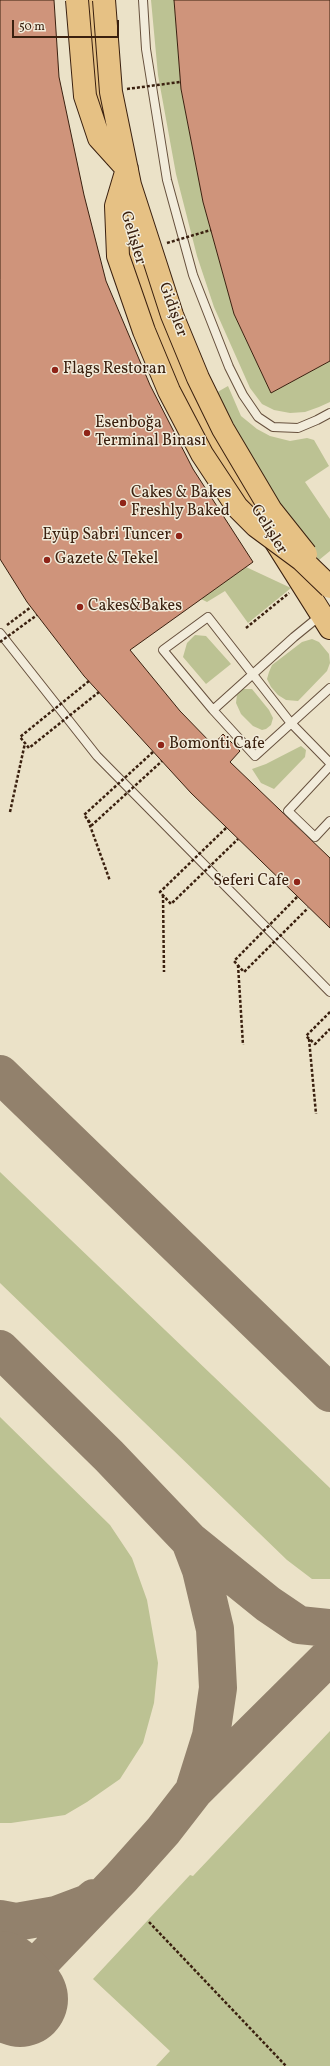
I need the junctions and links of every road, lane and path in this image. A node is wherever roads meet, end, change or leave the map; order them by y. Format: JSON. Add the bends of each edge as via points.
{"nodes":[{"id":1,"x":76,"y":0,"type":"edge"},
{"id":2,"x":88,"y":0,"type":"edge"},
{"id":3,"x":104,"y":0,"type":"edge"},
{"id":4,"x":143,"y":0,"type":"edge"},
{"id":5,"x":127,"y":169,"type":"junction"},
{"id":6,"x":330,"y":413,"type":"edge"},
{"id":7,"x":330,"y":586,"type":"edge"},
{"id":8,"x":31,"y":607,"type":"dead end"},
{"id":9,"x":37,"y":615,"type":"dead end"},
{"id":10,"x":326,"y":621,"type":"edge"},
{"id":11,"x":6,"y":625,"type":"dead end"},
{"id":12,"x":0,"y":633,"type":"edge"},
{"id":13,"x":0,"y":642,"type":"edge"},
{"id":14,"x":252,"y":674,"type":"junction"},
{"id":15,"x":89,"y":681,"type":"dead end"},
{"id":16,"x":330,"y":688,"type":"edge"},
{"id":17,"x":99,"y":692,"type":"dead end"},
{"id":18,"x":213,"y":710,"type":"junction"},
{"id":19,"x":290,"y":722,"type":"junction"},
{"id":20,"x":25,"y":742,"type":"junction"},
{"id":21,"x":153,"y":752,"type":"dead end"},
{"id":22,"x":162,"y":761,"type":"dead end"},
{"id":23,"x":330,"y":763,"type":"edge"},
{"id":24,"x":330,"y":766,"type":"edge"},
{"id":25,"x":10,"y":812,"type":"dead end"},
{"id":26,"x":88,"y":820,"type":"junction"},
{"id":27,"x":330,"y":821,"type":"edge"},
{"id":28,"x":226,"y":828,"type":"dead end"},
{"id":29,"x":238,"y":839,"type":"dead end"},
{"id":30,"x":110,"y":881,"type":"dead end"},
{"id":31,"x":162,"y":895,"type":"junction"},
{"id":32,"x":297,"y":897,"type":"dead end"},
{"id":33,"x":308,"y":908,"type":"dead end"},
{"id":34,"x":238,"y":965,"type":"junction"},
{"id":35,"x":164,"y":972,"type":"dead end"},
{"id":36,"x":330,"y":992,"type":"edge"},
{"id":37,"x":330,"y":1012,"type":"edge"},
{"id":38,"x":330,"y":1029,"type":"edge"},
{"id":39,"x":309,"y":1039,"type":"junction"},
{"id":40,"x":243,"y":1045,"type":"dead end"},
{"id":41,"x":316,"y":1114,"type":"dead end"},
{"id":42,"x":149,"y":1922,"type":"dead end"},
{"id":43,"x":286,"y":2066,"type":"edge"}],
"edges":[{"from":1,"to":5,"type":"highway","bridge":true,"via":[[85,96],[99,138]]},
{"from":2,"to":10,"type":"highway","name":"Gelişler","via":[[100,103],[121,199],[166,343],[204,428]]},
{"from":3,"to":5,"type":"highway","name":"Gidişler","bridge":true,"via":[[111,92]]},
{"from":4,"to":6,"type":"lane","via":[[146,49],[167,180],[193,275],[229,367],[258,417],[273,427],[298,428]]},
{"from":5,"to":7,"type":"highway","name":"Gidişler","bridge":true,"via":[[172,315],[198,378],[223,429],[271,510]]},
{"from":5,"to":7,"type":"highway","bridge":true,"via":[[116,206],[118,256],[144,331],[169,391],[202,454],[237,507],[256,526],[302,560]]},
{"from":8,"to":11,"type":"path"},
{"from":9,"to":13,"type":"path","bridge":true},
{"from":10,"to":14,"type":"lane"},
{"from":12,"to":36,"type":"lane","via":[[97,756]]},
{"from":14,"to":18,"type":"lane"},
{"from":14,"to":18,"type":"lane","via":[[208,617],[163,650]]},
{"from":14,"to":19,"type":"lane"},
{"from":15,"to":20,"type":"path","bridge":true,"via":[[20,736]]},
{"from":16,"to":19,"type":"lane"},
{"from":17,"to":20,"type":"path","bridge":true,"via":[[29,748]]},
{"from":18,"to":19,"type":"lane","via":[[255,756]]},
{"from":19,"to":23,"type":"lane"},
{"from":20,"to":25,"type":"path"},
{"from":21,"to":26,"type":"path","bridge":true,"via":[[84,815]]},
{"from":22,"to":26,"type":"path","bridge":true,"via":[[92,825]]},
{"from":24,"to":27,"type":"lane","via":[[288,811],[316,837]]},
{"from":26,"to":30,"type":"path"},
{"from":28,"to":31,"type":"path","bridge":true,"via":[[160,892]]},
{"from":29,"to":31,"type":"path","bridge":true,"via":[[171,904]]},
{"from":31,"to":35,"type":"path"},
{"from":32,"to":34,"type":"path","bridge":true,"via":[[234,961]]},
{"from":33,"to":34,"type":"path","bridge":true,"via":[[244,972]]},
{"from":34,"to":40,"type":"path"},
{"from":37,"to":39,"type":"path","via":[[306,1036]]},
{"from":38,"to":39,"type":"path","via":[[315,1044]]},
{"from":39,"to":41,"type":"path"},
{"from":42,"to":43,"type":"path"}]}
